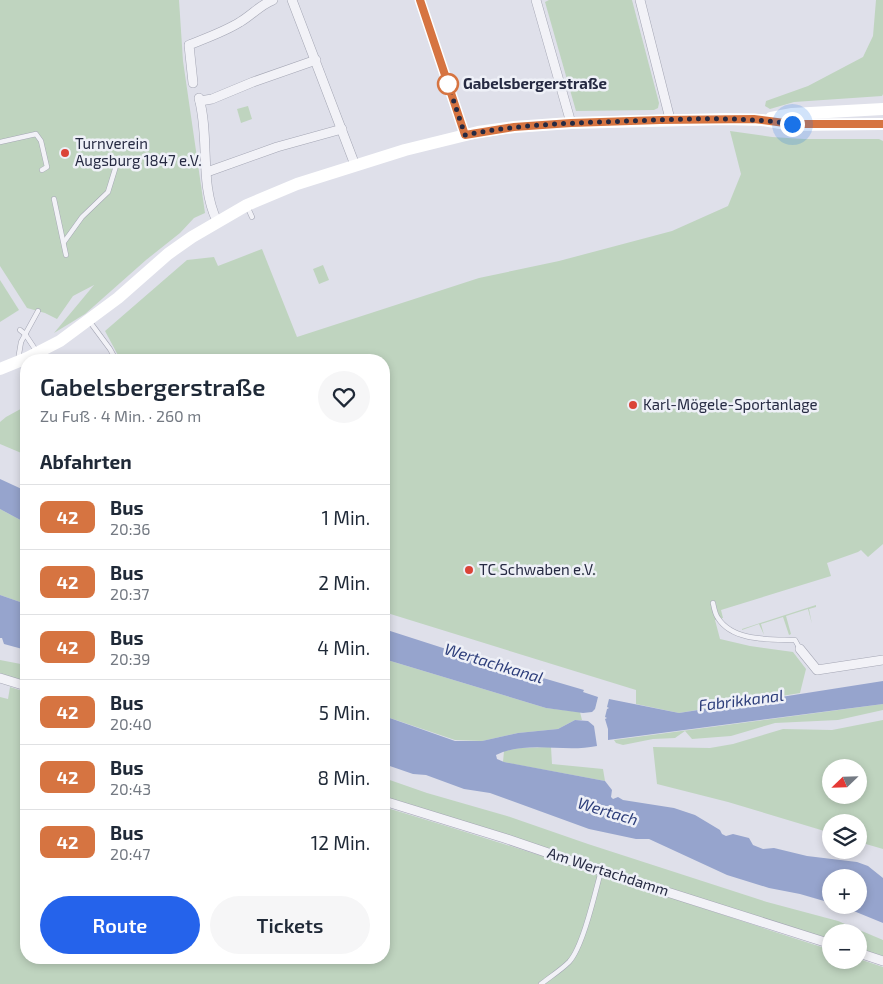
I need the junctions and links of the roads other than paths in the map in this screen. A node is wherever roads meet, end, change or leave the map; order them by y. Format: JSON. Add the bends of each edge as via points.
{"nodes":[{"id":1,"x":273,"y":0,"type":"edge"},
{"id":2,"x":292,"y":0,"type":"edge"},
{"id":3,"x":420,"y":0,"type":"edge"},
{"id":4,"x":536,"y":0,"type":"edge"},
{"id":5,"x":640,"y":0,"type":"edge"},
{"id":6,"x":316,"y":60,"type":"junction"},
{"id":7,"x":193,"y":83,"type":"dead end"},
{"id":8,"x":883,"y":109,"type":"edge"},
{"id":9,"x":670,"y":120,"type":"junction"},
{"id":10,"x":762,"y":120,"type":"junction"},
{"id":11,"x":571,"y":123,"type":"junction"},
{"id":12,"x":883,"y":124,"type":"edge"},
{"id":13,"x":342,"y":129,"type":"junction"},
{"id":14,"x":465,"y":135,"type":"junction"},
{"id":15,"x":0,"y":142,"type":"edge"},
{"id":16,"x":116,"y":166,"type":"dead end"},
{"id":17,"x":355,"y":166,"type":"junction"},
{"id":18,"x":42,"y":170,"type":"dead end"},
{"id":19,"x":207,"y":172,"type":"junction"},
{"id":20,"x":54,"y":199,"type":"dead end"},
{"id":21,"x":247,"y":205,"type":"junction"},
{"id":22,"x":252,"y":217,"type":"dead end"},
{"id":23,"x":217,"y":221,"type":"junction"},
{"id":24,"x":64,"y":242,"type":"junction"},
{"id":25,"x":66,"y":256,"type":"dead end"},
{"id":26,"x":38,"y":311,"type":"dead end"},
{"id":27,"x":89,"y":321,"type":"junction"},
{"id":28,"x":20,"y":330,"type":"dead end"},
{"id":29,"x":25,"y":334,"type":"junction"},
{"id":30,"x":38,"y":353,"type":"joint"},
{"id":31,"x":113,"y":354,"type":"edge"},
{"id":32,"x":20,"y":361,"type":"edge"},
{"id":33,"x":17,"y":362,"type":"junction"},
{"id":34,"x":0,"y":369,"type":"edge"},
{"id":35,"x":713,"y":603,"type":"dead end"},
{"id":36,"x":800,"y":649,"type":"joint"},
{"id":37,"x":883,"y":660,"type":"edge"},
{"id":38,"x":0,"y":678,"type":"edge"},
{"id":39,"x":20,"y":684,"type":"edge"},
{"id":40,"x":390,"y":803,"type":"edge"},
{"id":41,"x":601,"y":871,"type":"junction"},
{"id":42,"x":822,"y":941,"type":"edge"},
{"id":43,"x":867,"y":956,"type":"edge"},
{"id":44,"x":883,"y":961,"type":"edge"},
{"id":45,"x":542,"y":984,"type":"edge"}],
"edges":[{"from":1,"to":7,"type":"street","via":[[238,24],[189,45]]},
{"from":2,"to":6,"type":"street"},
{"from":3,"to":14,"type":"street"},
{"from":4,"to":11,"type":"street"},
{"from":5,"to":9,"type":"street"},
{"from":6,"to":13,"type":"street"},
{"from":6,"to":19,"type":"street","via":[[212,99],[199,100]]},
{"from":8,"to":10,"type":"street","via":[[792,114]]},
{"from":9,"to":10,"type":"street"},
{"from":9,"to":11,"type":"street"},
{"from":10,"to":12,"type":"street","via":[[792,124]]},
{"from":11,"to":14,"type":"street"},
{"from":13,"to":17,"type":"street"},
{"from":13,"to":19,"type":"street","via":[[277,147]]},
{"from":14,"to":17,"type":"street"},
{"from":15,"to":18,"type":"lane","via":[[36,134],[47,166]]},
{"from":16,"to":24,"type":"lane","via":[[108,192],[82,217]]},
{"from":17,"to":21,"type":"street","via":[[297,184]]},
{"from":19,"to":23,"type":"street","via":[[211,209]]},
{"from":20,"to":24,"type":"lane"},
{"from":21,"to":22,"type":"lane"},
{"from":21,"to":23,"type":"street"},
{"from":23,"to":27,"type":"street","via":[[168,254]]},
{"from":24,"to":25,"type":"lane"},
{"from":26,"to":29,"type":"lane"},
{"from":27,"to":30,"type":"street"},
{"from":27,"to":31,"type":"lane"},
{"from":28,"to":29,"type":"lane"},
{"from":29,"to":30,"type":"lane"},
{"from":29,"to":33,"type":"lane","via":[[20,342]]},
{"from":32,"to":33,"type":"street"},
{"from":33,"to":34,"type":"street"},
{"from":35,"to":36,"type":"lane","via":[[718,619],[733,632],[758,639],[795,640]]},
{"from":36,"to":37,"type":"street","via":[[817,670]]},
{"from":38,"to":39,"type":"street"},
{"from":40,"to":41,"type":"street","name":"Am Wertachdamm"},
{"from":41,"to":42,"type":"street","name":"Am Wertachdamm"},
{"from":41,"to":45,"type":"lane","via":[[573,956]]},
{"from":43,"to":44,"type":"street"}]}
